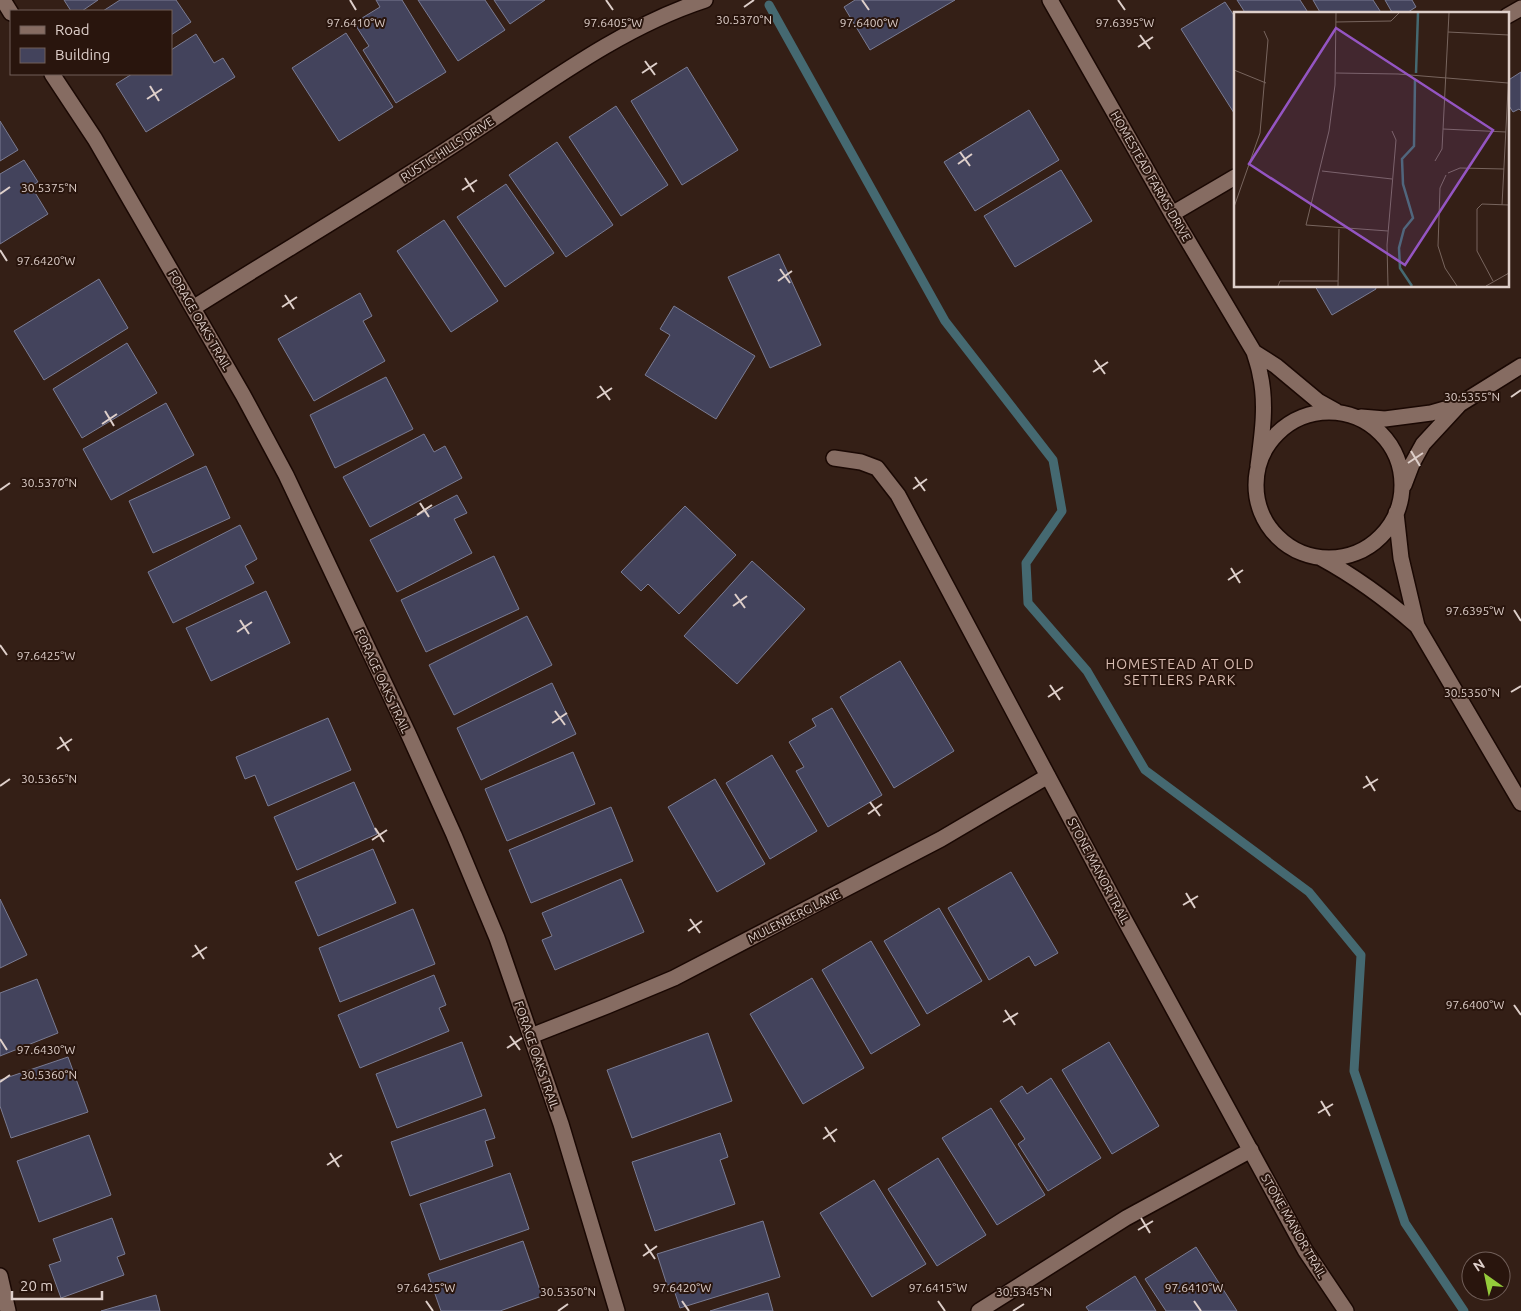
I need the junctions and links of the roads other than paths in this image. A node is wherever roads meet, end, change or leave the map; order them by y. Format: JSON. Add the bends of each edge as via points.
{"nodes":[{"id":1,"x":3,"y":0,"type":"edge"},
{"id":2,"x":705,"y":0,"type":"edge"},
{"id":3,"x":1050,"y":0,"type":"edge"},
{"id":4,"x":1521,"y":8,"type":"edge"},
{"id":5,"x":10,"y":11,"type":"edge"},
{"id":6,"x":1508,"y":15,"type":"edge"},
{"id":7,"x":53,"y":75,"type":"edge"},
{"id":8,"x":1234,"y":178,"type":"edge"},
{"id":9,"x":1172,"y":214,"type":"junction"},
{"id":10,"x":193,"y":308,"type":"junction"},
{"id":11,"x":1254,"y":352,"type":"junction"},
{"id":12,"x":1521,"y":366,"type":"edge"},
{"id":13,"x":1460,"y":404,"type":"junction"},
{"id":14,"x":1336,"y":411,"type":"junction"},
{"id":15,"x":1356,"y":416,"type":"junction"},
{"id":16,"x":834,"y":458,"type":"dead end"},
{"id":17,"x":1258,"y":466,"type":"junction"},
{"id":18,"x":1402,"y":490,"type":"junction"},
{"id":19,"x":1396,"y":513,"type":"junction"},
{"id":20,"x":1320,"y":557,"type":"junction"},
{"id":21,"x":1417,"y":626,"type":"junction"},
{"id":22,"x":1048,"y":776,"type":"junction"},
{"id":23,"x":1521,"y":803,"type":"edge"},
{"id":24,"x":531,"y":1036,"type":"junction"},
{"id":25,"x":1250,"y":1150,"type":"junction"},
{"id":26,"x":0,"y":1276,"type":"edge"},
{"id":27,"x":8,"y":1311,"type":"edge"},
{"id":28,"x":617,"y":1311,"type":"edge"},
{"id":29,"x":978,"y":1311,"type":"edge"},
{"id":30,"x":1346,"y":1311,"type":"edge"}],
"edges":[{"from":1,"to":5,"type":"street"},
{"from":2,"to":10,"type":"street","name":"RUSTIC HILLS DRIVE","via":[[680,8],[623,37],[548,82],[388,187]]},
{"from":3,"to":9,"type":"street","name":"HOMESTEAD FARMS DRIVE"},
{"from":4,"to":6,"type":"street"},
{"from":7,"to":10,"type":"street","name":"FORAGE OAKS TRAIL","via":[[95,140]]},
{"from":8,"to":9,"type":"street"},
{"from":9,"to":11,"type":"street","name":"HOMESTEAD FARMS DRIVE"},
{"from":10,"to":24,"type":"street","name":"FORAGE OAKS TRAIL","via":[[286,475],[408,733],[493,930]]},
{"from":11,"to":14,"type":"street","name":"HOMESTEAD FARMS DRIVE"},
{"from":11,"to":17,"type":"street","name":"HOMESTEAD FARMS DRIVE","via":[[1261,375],[1262,396]]},
{"from":12,"to":13,"type":"street"},
{"from":13,"to":15,"type":"street","via":[[1431,413],[1385,419]]},
{"from":13,"to":18,"type":"street","via":[[1423,444]]},
{"from":14,"to":15,"type":"street","name":"HOMESTEAD FARMS DRIVE"},
{"from":14,"to":17,"type":"street","name":"HOMESTEAD FARMS DRIVE","via":[[1308,414],[1287,427],[1269,443]]},
{"from":15,"to":18,"type":"street","name":"HOMESTEAD FARMS DRIVE","via":[[1376,428],[1391,446],[1400,467]]},
{"from":16,"to":22,"type":"street","name":"STONE MANOR TRAIL","via":[[877,468],[898,495]]},
{"from":17,"to":20,"type":"street","name":"HOMESTEAD FARMS DRIVE","via":[[1256,490],[1262,515],[1276,535],[1296,550]]},
{"from":18,"to":19,"type":"street","name":"HOMESTEAD FARMS DRIVE"},
{"from":19,"to":20,"type":"street","name":"HOMESTEAD FARMS DRIVE","via":[[1384,532],[1366,548],[1345,556]]},
{"from":19,"to":21,"type":"street","name":"HOMESTEAD FARMS DRIVE","via":[[1401,558]]},
{"from":20,"to":21,"type":"street","name":"HOMESTEAD FARMS DRIVE","via":[[1374,590]]},
{"from":21,"to":23,"type":"street","name":"HOMESTEAD FARMS DRIVE"},
{"from":22,"to":24,"type":"street","name":"MULENBERG LANE","via":[[941,839],[674,978]]},
{"from":22,"to":25,"type":"street","name":"STONE MANOR TRAIL"},
{"from":24,"to":28,"type":"street","name":"FORAGE OAKS TRAIL"},
{"from":25,"to":29,"type":"street","via":[[1126,1218]]},
{"from":25,"to":30,"type":"street","name":"STONE MANOR TRAIL","via":[[1305,1250]]},
{"from":26,"to":27,"type":"street"}]}
